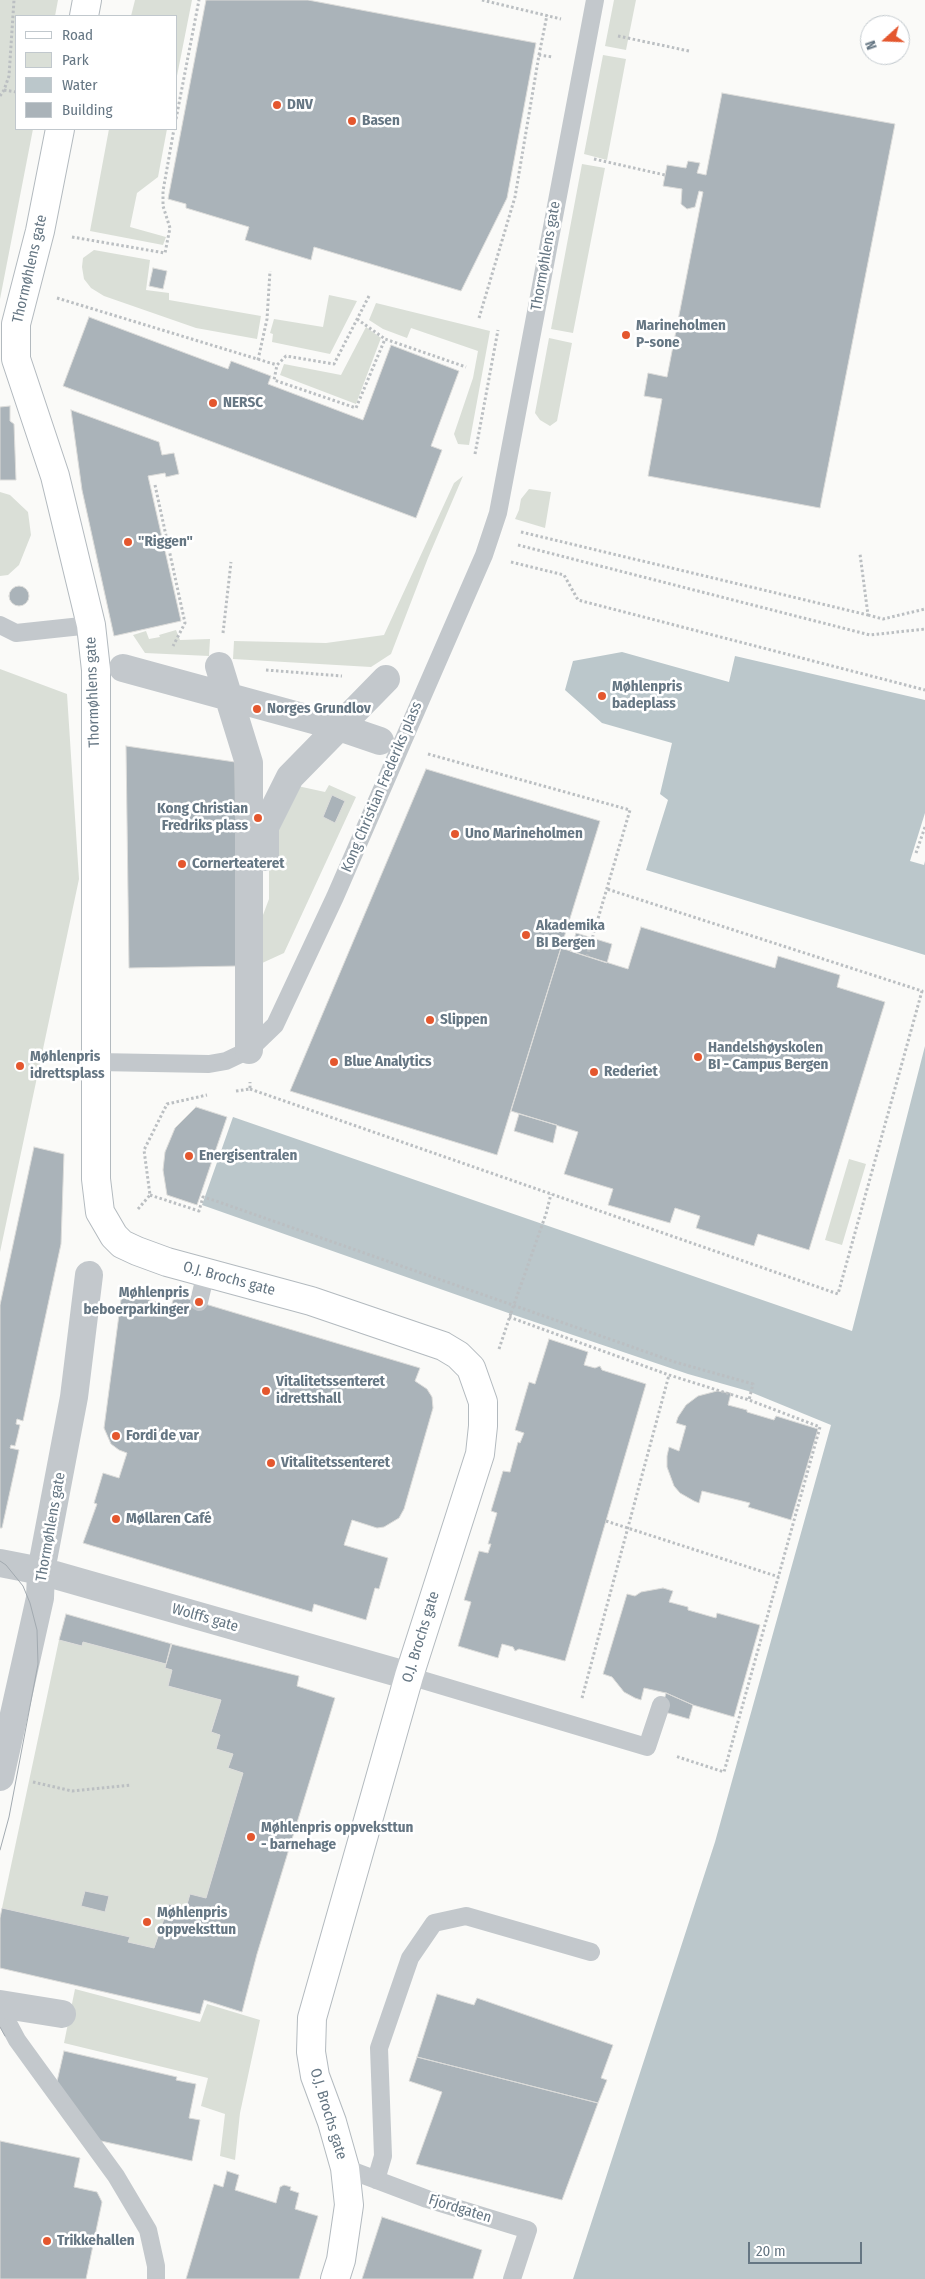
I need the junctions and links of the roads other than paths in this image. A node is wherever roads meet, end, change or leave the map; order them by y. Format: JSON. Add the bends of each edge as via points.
{"nodes":[{"id":1,"x":87,"y":0,"type":"edge"},
{"id":2,"x":595,"y":0,"type":"edge"},
{"id":3,"x":84,"y":15,"type":"edge"},
{"id":4,"x":60,"y":130,"type":"edge"},
{"id":5,"x":498,"y":513,"type":"joint"},
{"id":6,"x":0,"y":625,"type":"edge"},
{"id":7,"x":91,"y":625,"type":"junction"},
{"id":8,"x":219,"y":666,"type":"road end"},
{"id":9,"x":123,"y":668,"type":"dead end"},
{"id":10,"x":386,"y":679,"type":"dead end"},
{"id":11,"x":229,"y":698,"type":"junction"},
{"id":12,"x":339,"y":727,"type":"junction"},
{"id":13,"x":389,"y":744,"type":"junction"},
{"id":14,"x":249,"y":922,"type":"junction"},
{"id":15,"x":249,"y":1050,"type":"junction"},
{"id":16,"x":97,"y":1062,"type":"junction"},
{"id":17,"x":114,"y":1236,"type":"joint"},
{"id":18,"x":206,"y":1272,"type":"junction"},
{"id":19,"x":89,"y":1275,"type":"dead end"},
{"id":20,"x":199,"y":1302,"type":"dead end"},
{"id":21,"x":0,"y":1563,"type":"edge"},
{"id":22,"x":42,"y":1571,"type":"junction"},
{"id":23,"x":409,"y":1676,"type":"junction"},
{"id":24,"x":662,"y":1705,"type":"dead end"},
{"id":25,"x":0,"y":1777,"type":"edge"},
{"id":26,"x":591,"y":1952,"type":"dead end"},
{"id":27,"x":0,"y":2004,"type":"edge"},
{"id":28,"x":0,"y":2008,"type":"edge"},
{"id":29,"x":62,"y":2014,"type":"dead end"},
{"id":30,"x":345,"y":2168,"type":"junction"},
{"id":31,"x":376,"y":2180,"type":"junction"},
{"id":32,"x":156,"y":2279,"type":"edge"},
{"id":33,"x":335,"y":2279,"type":"edge"},
{"id":34,"x":512,"y":2279,"type":"edge"}],
"edges":[{"from":1,"to":3,"type":"main road"},
{"from":2,"to":5,"type":"lane","name":"Thormøhlens gate"},
{"from":4,"to":7,"type":"main road","name":"Thormøhlens gate","via":[[40,231],[16,324],[16,360],[56,476]]},
{"from":5,"to":13,"type":"lane","name":"Kong Christian Frederiks plass","via":[[484,555]]},
{"from":6,"to":7,"type":"lane","via":[[16,633]]},
{"from":7,"to":16,"type":"main road","name":"Thormøhlens gate","via":[[96,670]]},
{"from":8,"to":11,"type":"street"},
{"from":9,"to":11,"type":"street","name":"Kong Christian Frederiks plass"},
{"from":10,"to":12,"type":"street"},
{"from":11,"to":12,"type":"street","name":"Kong Christian Frederiks plass"},
{"from":11,"to":14,"type":"street","via":[[249,763]]},
{"from":12,"to":13,"type":"street","name":"Kong Christian Frederiks plass"},
{"from":12,"to":14,"type":"street","via":[[290,777],[265,827],[264,897]]},
{"from":13,"to":15,"type":"lane","name":"Kong Christian Frederiks plass","via":[[335,897],[275,1025]]},
{"from":14,"to":15,"type":"street"},
{"from":15,"to":16,"type":"lane","name":"Kong Christian Frederiks plass","via":[[226,1061],[209,1064]]},
{"from":16,"to":17,"type":"main road","name":"Thormøhlens gate","via":[[96,1179],[100,1212]]},
{"from":17,"to":18,"type":"main road","name":"O.J. Brochs gate","via":[[137,1251]]},
{"from":18,"to":20,"type":"lane"},
{"from":18,"to":23,"type":"main road","name":"O.J. Brochs gate","via":[[311,1301],[443,1346],[471,1368],[483,1402],[480,1454]]},
{"from":19,"to":22,"type":"street","name":"Thormøhlens gate","via":[[74,1397]]},
{"from":21,"to":22,"type":"street","name":"Wolffs gate"},
{"from":22,"to":23,"type":"street","name":"Wolffs gate"},
{"from":22,"to":25,"type":"street","name":"Thormøhlens gate","via":[[39,1605]]},
{"from":23,"to":24,"type":"lane","via":[[647,1747]]},
{"from":23,"to":30,"type":"main road","name":"O.J. Brochs gate","via":[[312,2018],[314,2076]]},
{"from":26,"to":31,"type":"lane","via":[[466,1916],[434,1923],[410,1958],[379,2048],[383,2156]]},
{"from":27,"to":29,"type":"street"},
{"from":28,"to":32,"type":"lane","via":[[17,2040],[116,2176],[148,2230]]},
{"from":30,"to":31,"type":"lane","name":"Fjordgaten"},
{"from":30,"to":33,"type":"main road","name":"O.J. Brochs gate","via":[[349,2205]]},
{"from":31,"to":34,"type":"lane","name":"Fjordgaten","via":[[528,2230]]}]}
